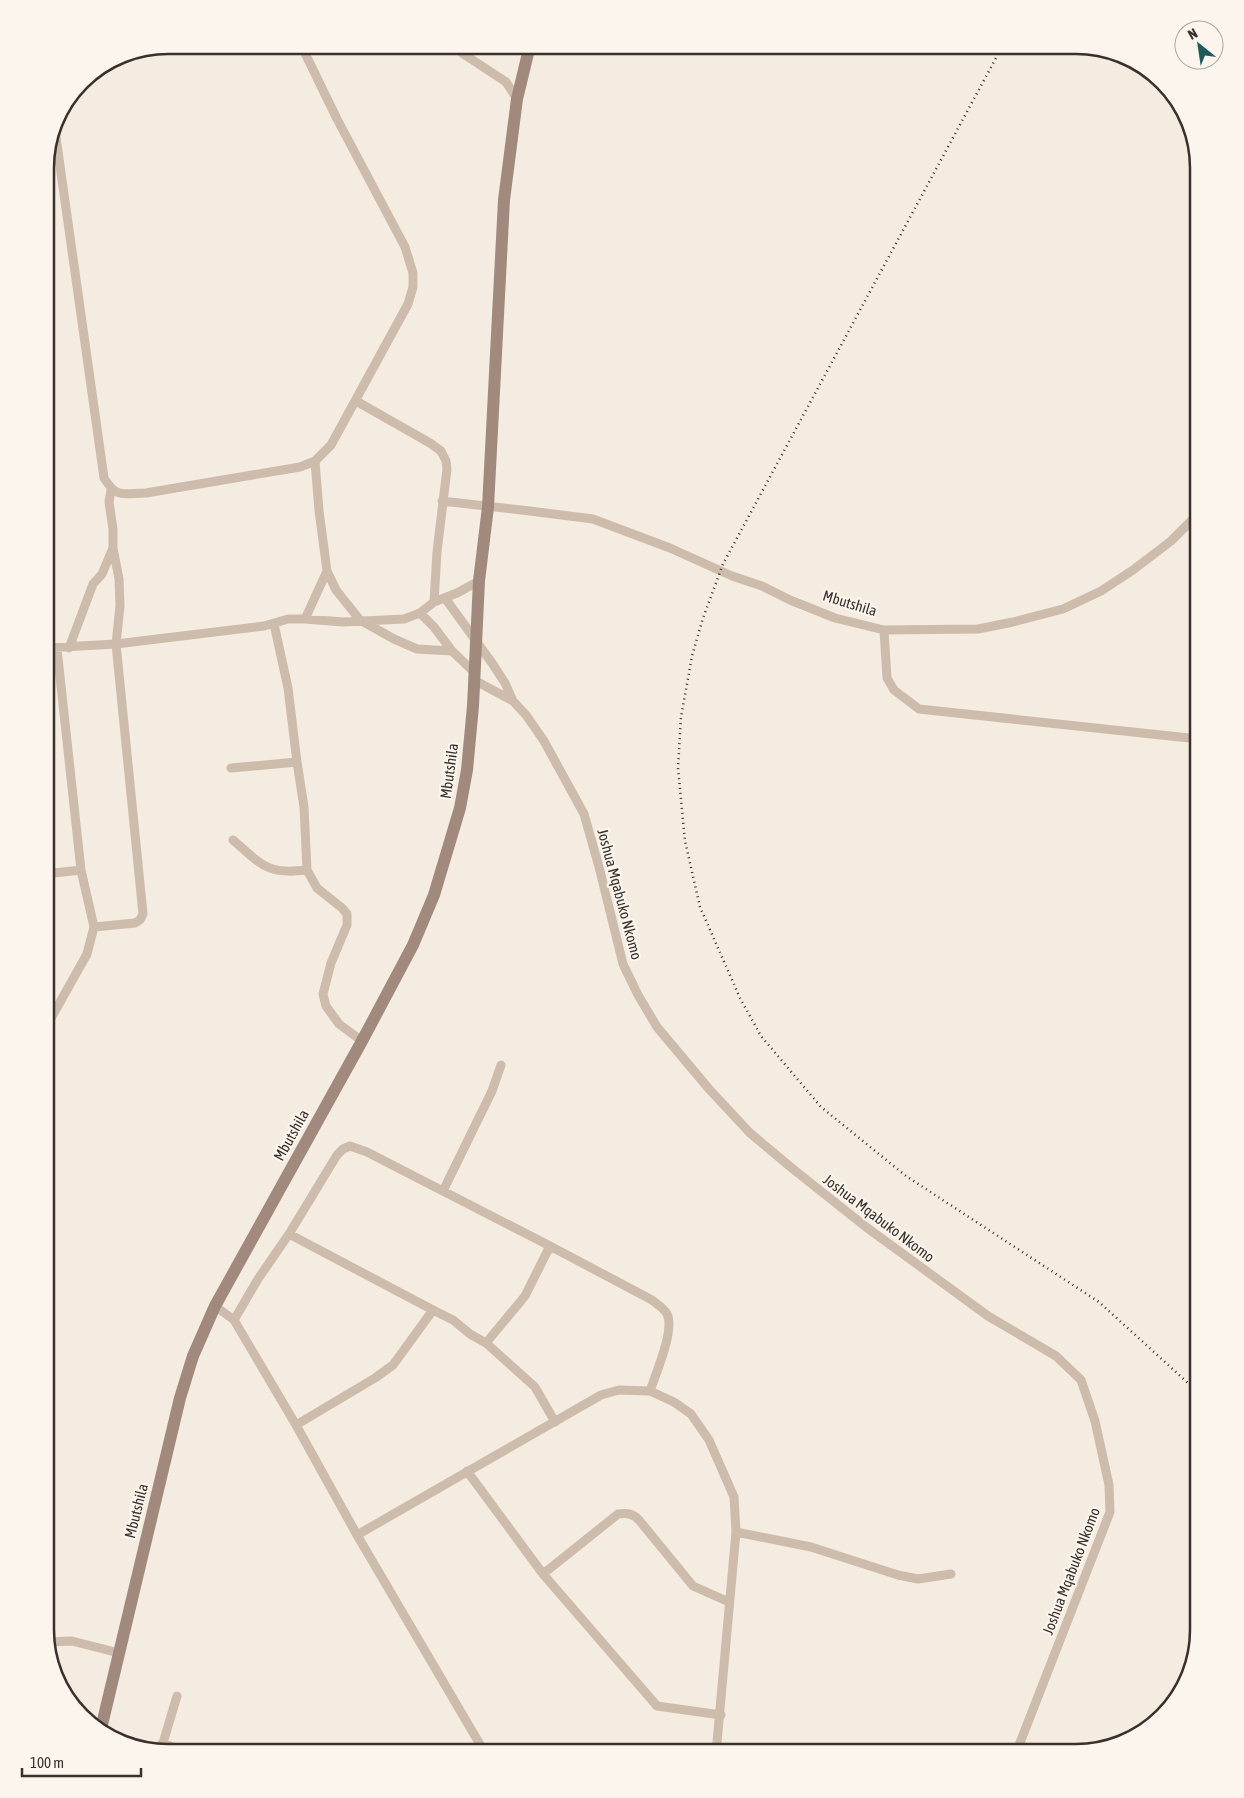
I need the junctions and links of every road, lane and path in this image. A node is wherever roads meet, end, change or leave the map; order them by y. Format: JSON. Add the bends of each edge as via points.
{"nodes":[{"id":1,"x":305,"y":54,"type":"edge"},
{"id":2,"x":464,"y":54,"type":"edge"},
{"id":3,"x":528,"y":54,"type":"edge"},
{"id":4,"x":517,"y":98,"type":"junction"},
{"id":5,"x":57,"y":144,"type":"edge"},
{"id":6,"x":356,"y":401,"type":"junction"},
{"id":7,"x":315,"y":461,"type":"junction"},
{"id":8,"x":111,"y":490,"type":"junction"},
{"id":9,"x":442,"y":502,"type":"junction"},
{"id":10,"x":488,"y":507,"type":"junction"},
{"id":11,"x":1190,"y":522,"type":"edge"},
{"id":12,"x":113,"y":548,"type":"junction"},
{"id":13,"x":327,"y":571,"type":"junction"},
{"id":14,"x":479,"y":581,"type":"junction"},
{"id":15,"x":445,"y":598,"type":"junction"},
{"id":16,"x":434,"y":602,"type":"junction"},
{"id":17,"x":420,"y":613,"type":"junction"},
{"id":18,"x":305,"y":619,"type":"junction"},
{"id":19,"x":360,"y":620,"type":"junction"},
{"id":20,"x":274,"y":624,"type":"junction"},
{"id":21,"x":884,"y":630,"type":"junction"},
{"id":22,"x":477,"y":641,"type":"junction"},
{"id":23,"x":116,"y":644,"type":"junction"},
{"id":24,"x":69,"y":648,"type":"junction"},
{"id":25,"x":54,"y":649,"type":"edge"},
{"id":26,"x":57,"y":649,"type":"junction"},
{"id":27,"x":452,"y":651,"type":"junction"},
{"id":28,"x":475,"y":676,"type":"junction"},
{"id":29,"x":514,"y":701,"type":"junction"},
{"id":30,"x":1190,"y":738,"type":"edge"},
{"id":31,"x":297,"y":762,"type":"junction"},
{"id":32,"x":231,"y":768,"type":"dead end"},
{"id":33,"x":233,"y":840,"type":"dead end"},
{"id":34,"x":81,"y":870,"type":"junction"},
{"id":35,"x":307,"y":870,"type":"junction"},
{"id":36,"x":54,"y":873,"type":"edge"},
{"id":37,"x":94,"y":927,"type":"junction"},
{"id":38,"x":54,"y":1013,"type":"edge"},
{"id":39,"x":362,"y":1041,"type":"junction"},
{"id":40,"x":501,"y":1065,"type":"dead end"},
{"id":41,"x":443,"y":1191,"type":"junction"},
{"id":42,"x":289,"y":1234,"type":"junction"},
{"id":43,"x":550,"y":1246,"type":"junction"},
{"id":44,"x":214,"y":1306,"type":"junction"},
{"id":45,"x":433,"y":1310,"type":"junction"},
{"id":46,"x":234,"y":1320,"type":"junction"},
{"id":47,"x":486,"y":1343,"type":"junction"},
{"id":48,"x":650,"y":1391,"type":"junction"},
{"id":49,"x":556,"y":1422,"type":"junction"},
{"id":50,"x":296,"y":1425,"type":"junction"},
{"id":51,"x":467,"y":1471,"type":"junction"},
{"id":52,"x":736,"y":1532,"type":"junction"},
{"id":53,"x":357,"y":1535,"type":"junction"},
{"id":54,"x":543,"y":1574,"type":"junction"},
{"id":55,"x":951,"y":1574,"type":"dead end"},
{"id":56,"x":729,"y":1602,"type":"junction"},
{"id":57,"x":55,"y":1642,"type":"edge"},
{"id":58,"x":119,"y":1653,"type":"junction"},
{"id":59,"x":177,"y":1696,"type":"dead end"},
{"id":60,"x":721,"y":1715,"type":"junction"},
{"id":61,"x":102,"y":1724,"type":"edge"},
{"id":62,"x":162,"y":1744,"type":"edge"},
{"id":63,"x":480,"y":1744,"type":"edge"},
{"id":64,"x":717,"y":1744,"type":"edge"},
{"id":65,"x":1020,"y":1744,"type":"edge"}],
"edges":[{"from":1,"to":6,"type":"street","via":[[405,248],[413,273],[408,304]]},
{"from":2,"to":4,"type":"street","via":[[506,82]]},
{"from":3,"to":4,"type":"street"},
{"from":4,"to":10,"type":"street","via":[[504,200]]},
{"from":5,"to":8,"type":"street","via":[[104,478]]},
{"from":6,"to":7,"type":"street","via":[[331,446]]},
{"from":6,"to":9,"type":"street","via":[[440,451],[447,469]]},
{"from":7,"to":8,"type":"street","via":[[300,467],[146,493],[121,494]]},
{"from":7,"to":13,"type":"street"},
{"from":8,"to":12,"type":"street"},
{"from":9,"to":10,"type":"street"},
{"from":9,"to":16,"type":"street"},
{"from":10,"to":14,"type":"street","name":"Mbutshila"},
{"from":10,"to":21,"type":"street","name":"Mbutshila","via":[[593,520],[670,548],[835,618]]},
{"from":11,"to":21,"type":"street","name":"Mbutshila","via":[[1133,570],[1101,591],[1063,609],[978,629]]},
{"from":12,"to":23,"type":"street","via":[[120,606]]},
{"from":12,"to":24,"type":"street","via":[[102,574],[93,584]]},
{"from":13,"to":18,"type":"street"},
{"from":13,"to":19,"type":"street","via":[[336,590]]},
{"from":14,"to":15,"type":"street"},
{"from":14,"to":22,"type":"street","name":"Mbutshila"},
{"from":15,"to":16,"type":"street"},
{"from":15,"to":22,"type":"street"},
{"from":16,"to":17,"type":"street"},
{"from":17,"to":19,"type":"street","via":[[404,619]]},
{"from":17,"to":27,"type":"street"},
{"from":18,"to":19,"type":"street"},
{"from":18,"to":20,"type":"street","via":[[288,619]]},
{"from":19,"to":27,"type":"street","via":[[417,649]]},
{"from":20,"to":23,"type":"street"},
{"from":20,"to":31,"type":"street","via":[[288,688]]},
{"from":21,"to":30,"type":"street","via":[[887,678],[894,690],[919,709]]},
{"from":22,"to":28,"type":"street","name":"Mbutshila"},
{"from":22,"to":29,"type":"street"},
{"from":23,"to":24,"type":"street"},
{"from":23,"to":37,"type":"street","via":[[143,914],[135,923]]},
{"from":24,"to":26,"type":"street"},
{"from":25,"to":26,"type":"street"},
{"from":26,"to":34,"type":"street"},
{"from":27,"to":28,"type":"street"},
{"from":28,"to":29,"type":"street"},
{"from":28,"to":39,"type":"street","name":"Mbutshila","via":[[467,770],[442,870],[413,945]]},
{"from":29,"to":65,"type":"street","name":"Joshua Mqabuko Nkomo","via":[[544,741],[584,814],[623,964],[657,1027],[750,1133],[866,1227],[988,1316],[1056,1356],[1081,1380],[1095,1421],[1109,1485],[1110,1512]]},
{"from":31,"to":32,"type":"street"},
{"from":31,"to":35,"type":"street","via":[[304,807]]},
{"from":33,"to":35,"type":"street","via":[[269,868],[288,873]]},
{"from":34,"to":36,"type":"street"},
{"from":34,"to":37,"type":"street"},
{"from":35,"to":39,"type":"street","via":[[317,888],[347,914],[347,925],[331,963],[323,994],[326,1006],[340,1024]]},
{"from":37,"to":38,"type":"street","via":[[87,954]]},
{"from":39,"to":44,"type":"street","name":"Mbutshila"},
{"from":40,"to":41,"type":"street","via":[[492,1091]]},
{"from":41,"to":42,"type":"street","via":[[350,1146],[332,1162]]},
{"from":41,"to":43,"type":"street"},
{"from":42,"to":45,"type":"street"},
{"from":42,"to":46,"type":"street"},
{"from":43,"to":47,"type":"street","via":[[525,1296]]},
{"from":43,"to":48,"type":"street","via":[[652,1300],[666,1312],[670,1328]]},
{"from":44,"to":46,"type":"street"},
{"from":44,"to":58,"type":"street","name":"Mbutshila","via":[[180,1398]]},
{"from":45,"to":47,"type":"street"},
{"from":45,"to":50,"type":"street","via":[[393,1365]]},
{"from":46,"to":50,"type":"street"},
{"from":47,"to":49,"type":"street","via":[[535,1387]]},
{"from":48,"to":49,"type":"street","via":[[619,1390],[601,1395]]},
{"from":48,"to":52,"type":"street","via":[[691,1414],[709,1440],[734,1497]]},
{"from":49,"to":51,"type":"street"},
{"from":50,"to":53,"type":"street"},
{"from":51,"to":53,"type":"street"},
{"from":51,"to":54,"type":"street"},
{"from":52,"to":55,"type":"street","via":[[811,1547],[911,1578]]},
{"from":52,"to":56,"type":"street"},
{"from":53,"to":63,"type":"street"},
{"from":54,"to":56,"type":"street","via":[[618,1514],[634,1514],[693,1586]]},
{"from":54,"to":60,"type":"street","via":[[657,1706]]},
{"from":56,"to":60,"type":"street"},
{"from":57,"to":58,"type":"street","via":[[72,1641]]},
{"from":58,"to":61,"type":"street","name":"Mbutshila"},
{"from":59,"to":62,"type":"street"},
{"from":60,"to":64,"type":"street"}]}
